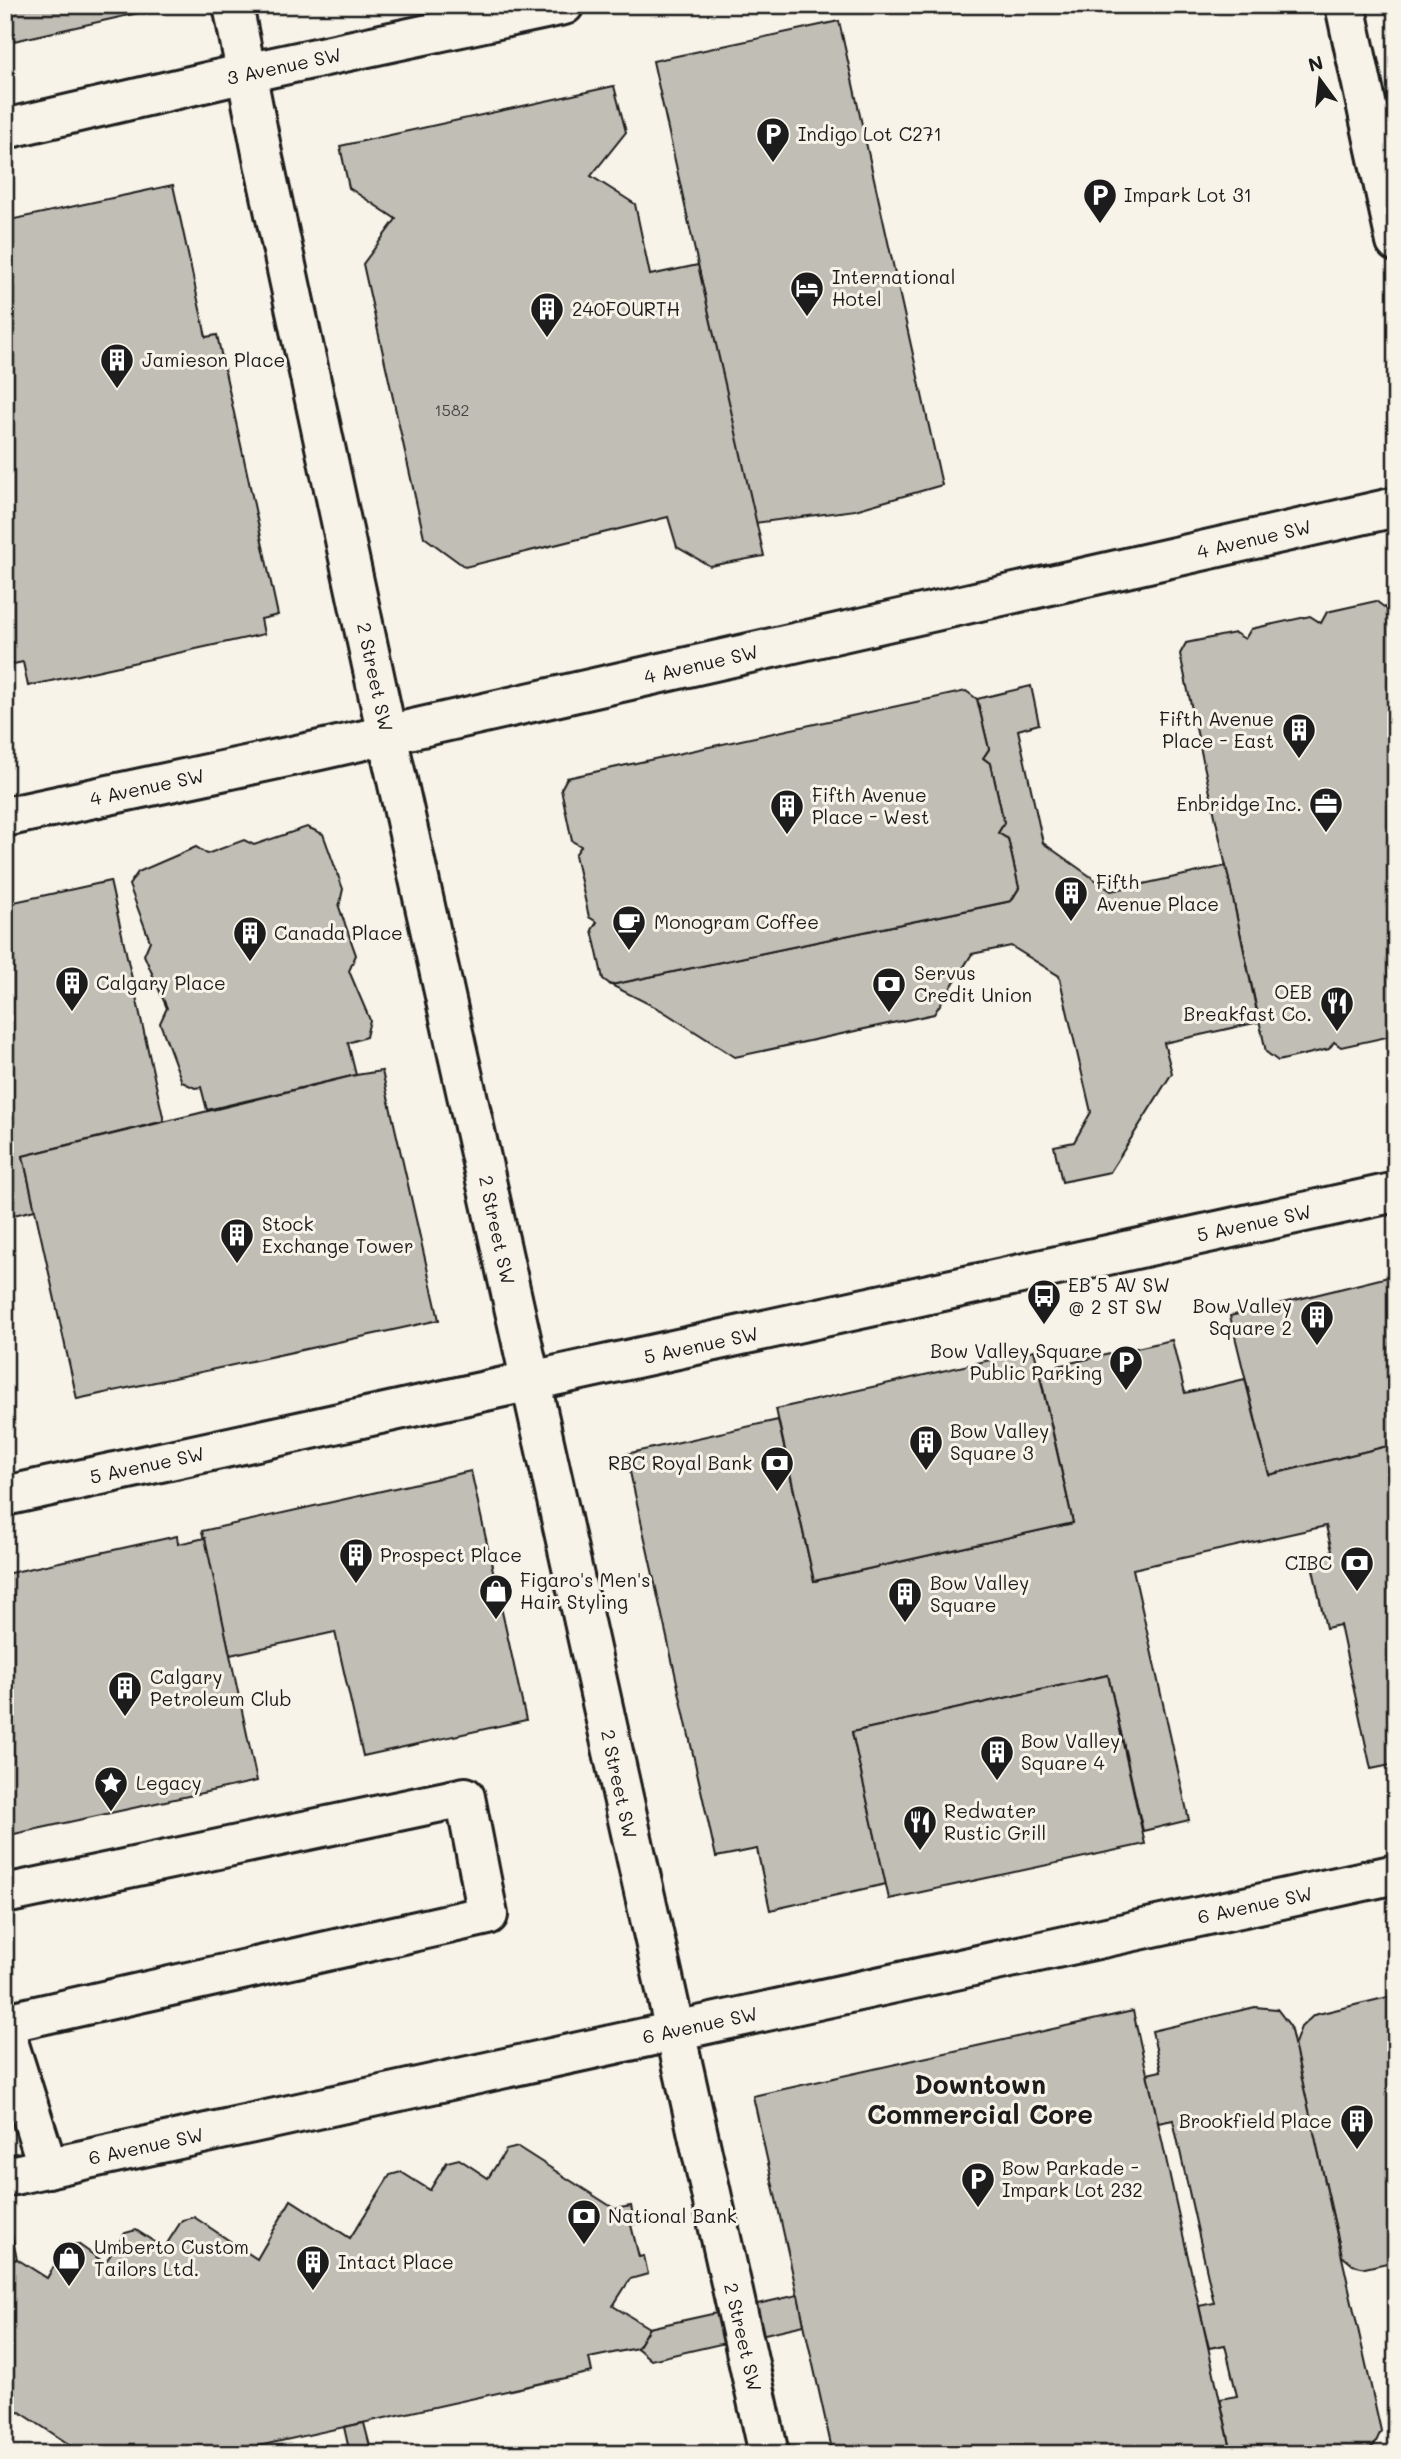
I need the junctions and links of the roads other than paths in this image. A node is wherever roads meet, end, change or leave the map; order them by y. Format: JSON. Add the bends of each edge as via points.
{"nodes":[{"id":1,"x":233,"y":5,"type":"edge"},
{"id":2,"x":564,"y":5,"type":"edge"},
{"id":3,"x":1345,"y":5,"type":"edge"},
{"id":4,"x":246,"y":73,"type":"junction"},
{"id":5,"x":5,"y":129,"type":"edge"},
{"id":6,"x":1396,"y":242,"type":"edge"},
{"id":7,"x":1396,"y":507,"type":"edge"},
{"id":8,"x":387,"y":735,"type":"junction"},
{"id":9,"x":5,"y":817,"type":"edge"},
{"id":10,"x":1396,"y":1192,"type":"edge"},
{"id":11,"x":530,"y":1382,"type":"junction"},
{"id":12,"x":5,"y":1496,"type":"edge"},
{"id":13,"x":1396,"y":1874,"type":"edge"},
{"id":14,"x":5,"y":1894,"type":"edge"},
{"id":15,"x":5,"y":2023,"type":"edge"},
{"id":16,"x":674,"y":2031,"type":"junction"},
{"id":17,"x":5,"y":2032,"type":"edge"},
{"id":18,"x":48,"y":2168,"type":"junction"},
{"id":19,"x":5,"y":2177,"type":"edge"},
{"id":20,"x":769,"y":2454,"type":"edge"}],
"edges":[{"from":1,"to":4,"type":"main road","name":"2 Street SW"},
{"from":2,"to":4,"type":"main road","name":"3 Avenue SW"},
{"from":3,"to":6,"type":"main road"},
{"from":4,"to":5,"type":"main road","name":"3 Avenue SW"},
{"from":4,"to":8,"type":"main road","name":"2 Street SW"},
{"from":7,"to":8,"type":"main road","name":"4 Avenue SW"},
{"from":8,"to":9,"type":"main road","name":"4 Avenue SW"},
{"from":8,"to":11,"type":"main road","name":"2 Street SW"},
{"from":10,"to":11,"type":"main road","name":"5 Avenue SW"},
{"from":11,"to":12,"type":"main road","name":"5 Avenue SW"},
{"from":11,"to":16,"type":"main road","name":"2 Street SW"},
{"from":13,"to":16,"type":"main road","name":"6 Avenue SW"},
{"from":14,"to":15,"type":"main road","via":[[465,1797],[488,1915]]},
{"from":16,"to":18,"type":"main road","name":"6 Avenue SW"},
{"from":16,"to":20,"type":"main road","name":"2 Street SW"},
{"from":17,"to":18,"type":"main road"},
{"from":18,"to":19,"type":"main road","name":"6 Avenue SW"}]}
